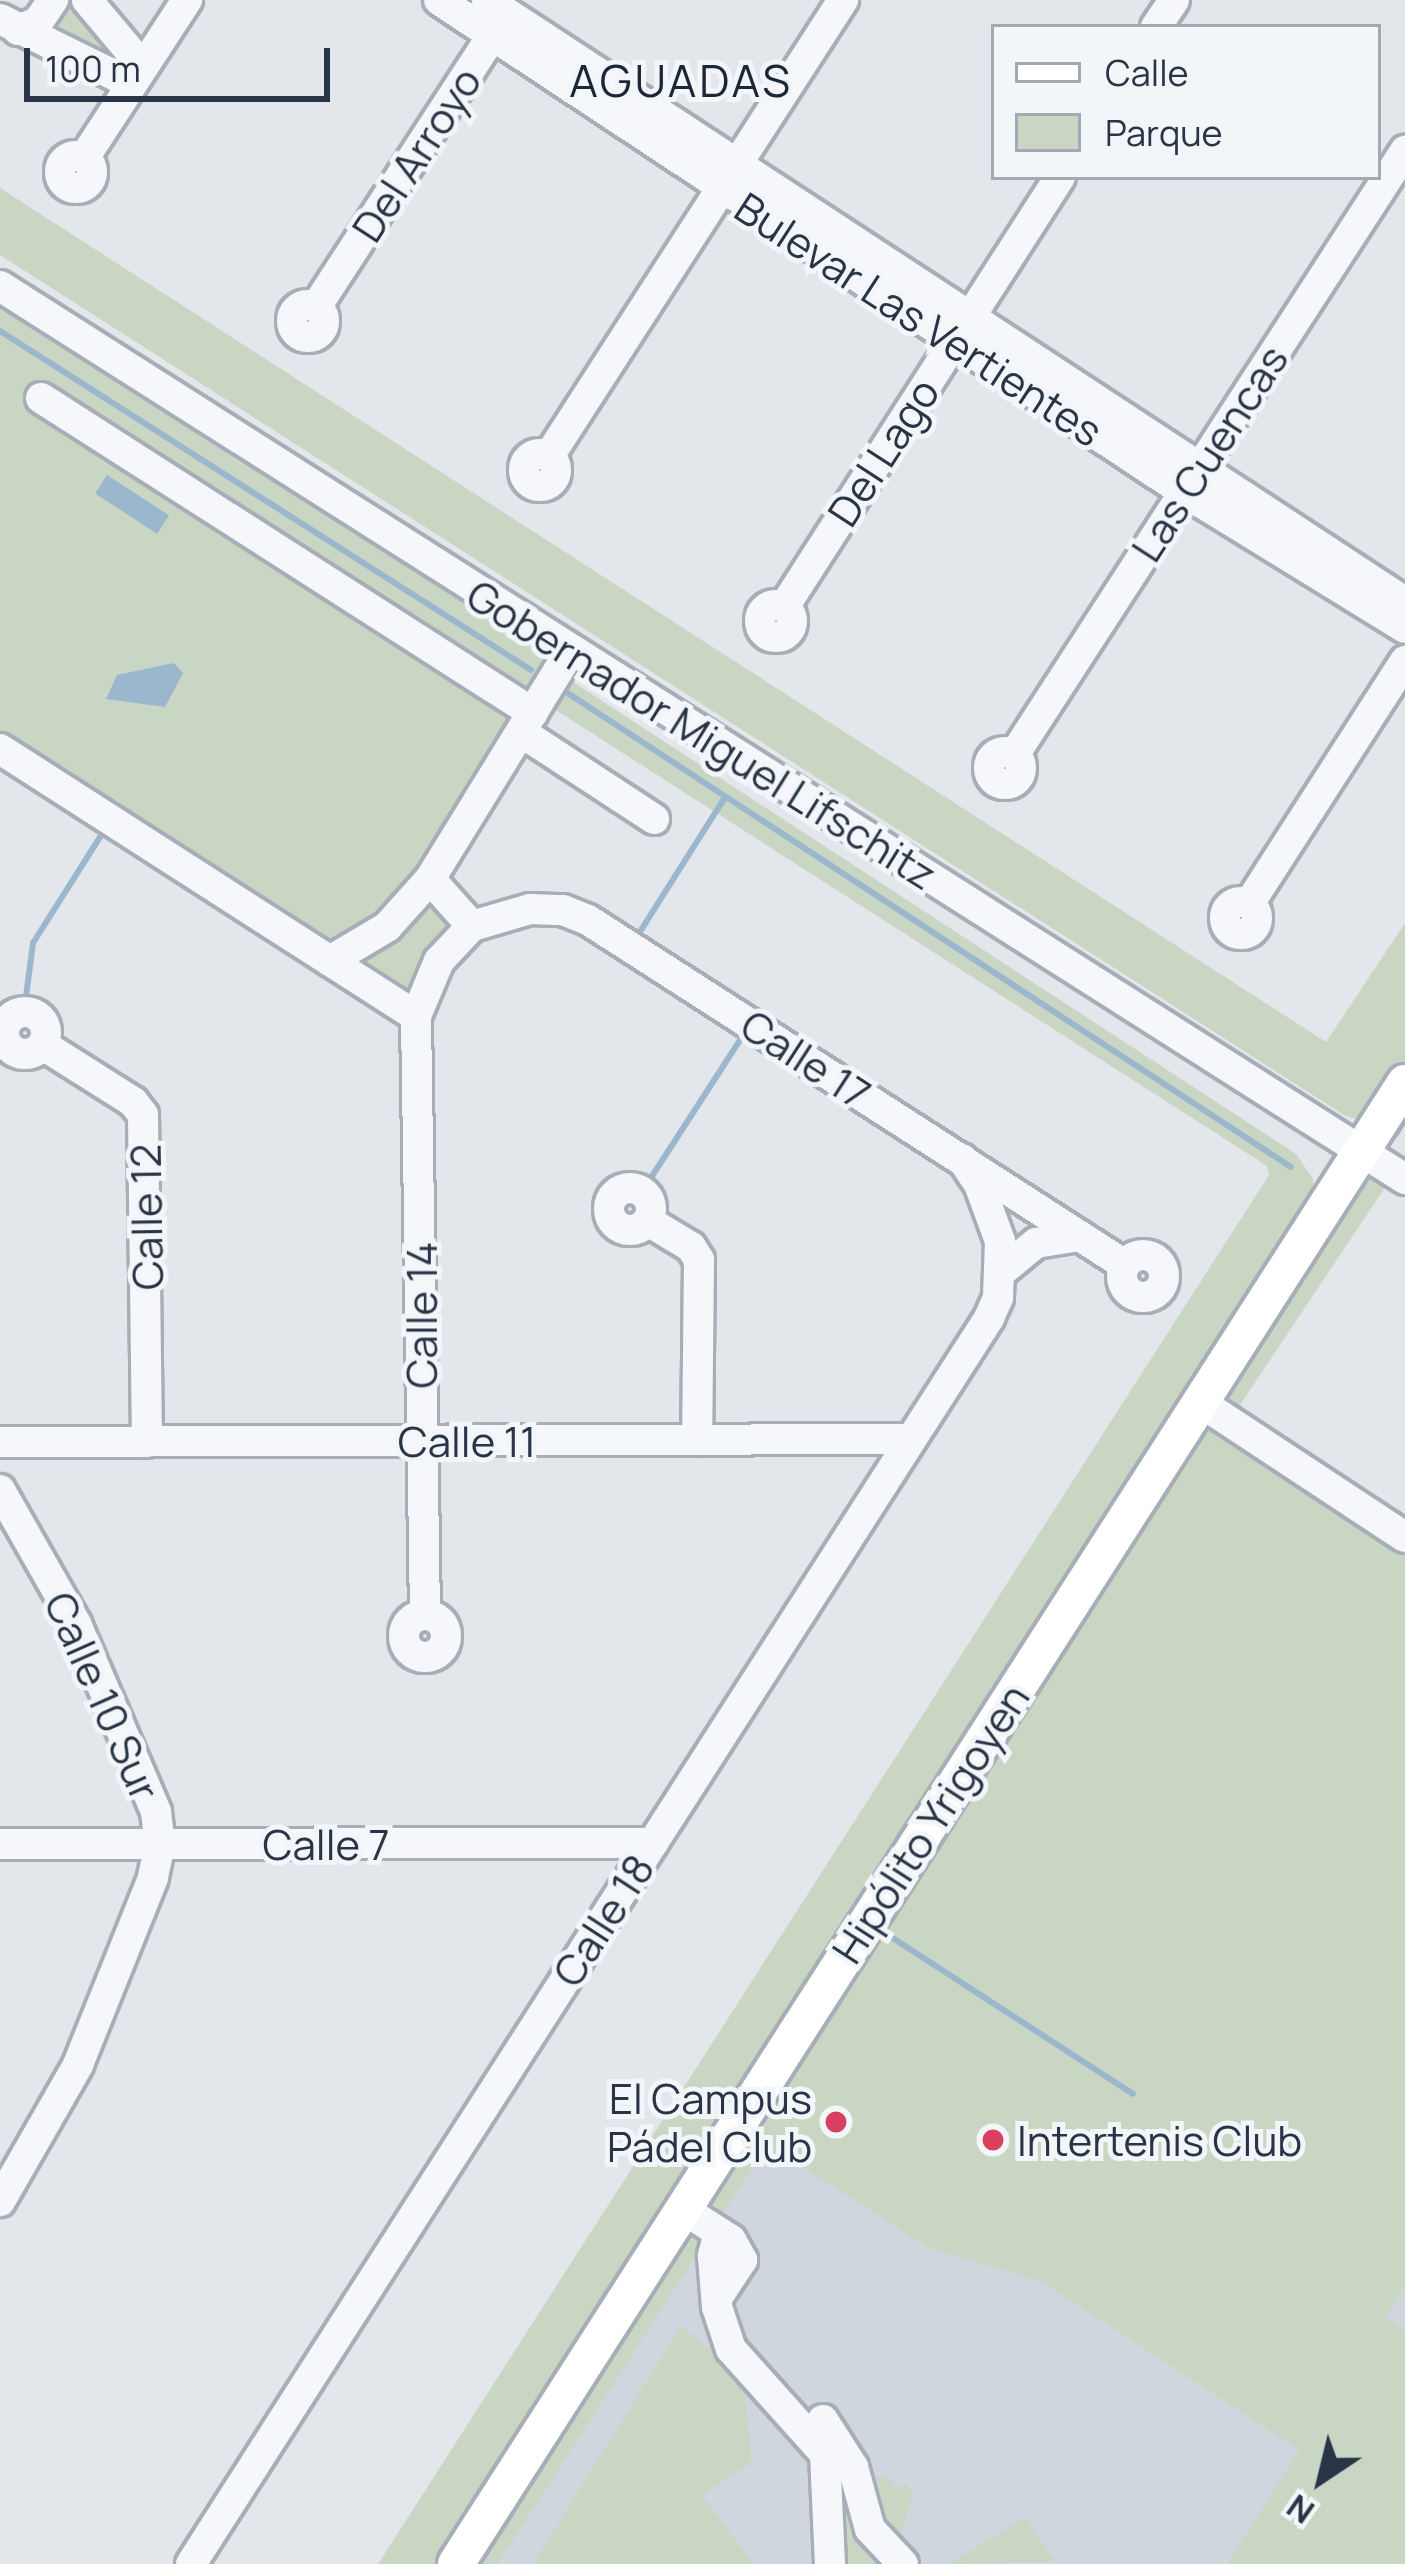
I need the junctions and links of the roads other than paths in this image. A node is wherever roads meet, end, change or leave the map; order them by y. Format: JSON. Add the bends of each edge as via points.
{"nodes":[{"id":1,"x":53,"y":0,"type":"edge"},
{"id":2,"x":87,"y":0,"type":"edge"},
{"id":3,"x":187,"y":0,"type":"edge"},
{"id":4,"x":439,"y":0,"type":"edge"},
{"id":5,"x":843,"y":0,"type":"edge"},
{"id":6,"x":500,"y":13,"type":"edge"},
{"id":7,"x":9,"y":25,"type":"edge"},
{"id":8,"x":138,"y":76,"type":"junction"},
{"id":9,"x":1405,"y":151,"type":"edge"},
{"id":10,"x":84,"y":158,"type":"dead end"},
{"id":11,"x":729,"y":177,"type":"junction"},
{"id":12,"x":1058,"y":180,"type":"edge"},
{"id":13,"x":0,"y":286,"type":"edge"},
{"id":14,"x":316,"y":307,"type":"dead end"},
{"id":15,"x":962,"y":330,"type":"junction"},
{"id":16,"x":41,"y":398,"type":"dead end"},
{"id":17,"x":549,"y":456,"type":"dead end"},
{"id":18,"x":1192,"y":480,"type":"junction"},
{"id":19,"x":1405,"y":602,"type":"edge"},
{"id":20,"x":784,"y":607,"type":"dead end"},
{"id":21,"x":1405,"y":628,"type":"edge"},
{"id":22,"x":571,"y":650,"type":"junction"},
{"id":23,"x":1405,"y":661,"type":"edge"},
{"id":24,"x":527,"y":723,"type":"junction"},
{"id":25,"x":0,"y":749,"type":"edge"},
{"id":26,"x":1014,"y":754,"type":"dead end"},
{"id":27,"x":654,"y":818,"type":"dead end"},
{"id":28,"x":430,"y":879,"type":"junction"},
{"id":29,"x":1249,"y":904,"type":"dead end"},
{"id":30,"x":472,"y":926,"type":"junction"},
{"id":31,"x":330,"y":961,"type":"junction"},
{"id":32,"x":416,"y":1016,"type":"junction"},
{"id":33,"x":43,"y":1045,"type":"dead end"},
{"id":34,"x":1405,"y":1082,"type":"edge"},
{"id":35,"x":1361,"y":1151,"type":"junction"},
{"id":36,"x":962,"y":1159,"type":"junction"},
{"id":37,"x":1405,"y":1179,"type":"edge"},
{"id":38,"x":648,"y":1221,"type":"dead end"},
{"id":39,"x":1079,"y":1236,"type":"junction"},
{"id":40,"x":1125,"y":1265,"type":"dead end"},
{"id":41,"x":1002,"y":1271,"type":"junction"},
{"id":42,"x":1200,"y":1402,"type":"junction"},
{"id":43,"x":911,"y":1439,"type":"junction"},
{"id":44,"x":697,"y":1440,"type":"junction"},
{"id":45,"x":422,"y":1441,"type":"junction"},
{"id":46,"x":11,"y":1442,"type":"edge"},
{"id":47,"x":147,"y":1442,"type":"junction"},
{"id":48,"x":4,"y":1497,"type":"edge"},
{"id":49,"x":1405,"y":1538,"type":"edge"},
{"id":50,"x":424,"y":1615,"type":"dead end"},
{"id":51,"x":653,"y":1843,"type":"junction"},
{"id":52,"x":0,"y":1844,"type":"edge"},
{"id":53,"x":160,"y":1844,"type":"junction"},
{"id":54,"x":0,"y":2201,"type":"edge"},
{"id":55,"x":682,"y":2209,"type":"junction"},
{"id":56,"x":754,"y":2375,"type":"junction"},
{"id":57,"x":191,"y":2564,"type":"edge"},
{"id":58,"x":456,"y":2564,"type":"edge"},
{"id":59,"x":830,"y":2564,"type":"edge"},
{"id":60,"x":903,"y":2564,"type":"edge"}],
"edges":[{"from":1,"to":7,"type":"street","via":[[38,22]]},
{"from":2,"to":8,"type":"street"},
{"from":3,"to":8,"type":"street"},
{"from":4,"to":6,"type":"street","name":"Bulevar Las Vertientes"},
{"from":5,"to":11,"type":"street"},
{"from":6,"to":11,"type":"street","name":"Bulevar Las Vertientes"},
{"from":6,"to":14,"type":"street","name":"Del Arroyo"},
{"from":7,"to":8,"type":"street"},
{"from":8,"to":10,"type":"street"},
{"from":9,"to":18,"type":"street","name":"Las Cuencas"},
{"from":11,"to":15,"type":"street","name":"Bulevar Las Vertientes"},
{"from":11,"to":17,"type":"street"},
{"from":12,"to":15,"type":"street","name":"Del Lago"},
{"from":13,"to":22,"type":"street","name":"Gobernador Miguel Lifschitz"},
{"from":15,"to":18,"type":"street","name":"Bulevar Las Vertientes"},
{"from":15,"to":20,"type":"street","name":"Del Lago"},
{"from":16,"to":24,"type":"street"},
{"from":18,"to":19,"type":"street","name":"Bulevar Las Vertientes"},
{"from":18,"to":21,"type":"street","name":"Bulevar Las Vertientes"},
{"from":18,"to":26,"type":"street","name":"Las Cuencas"},
{"from":22,"to":24,"type":"street"},
{"from":22,"to":35,"type":"street","name":"Gobernador Miguel Lifschitz"},
{"from":23,"to":29,"type":"street"},
{"from":24,"to":27,"type":"street"},
{"from":24,"to":28,"type":"street"},
{"from":25,"to":31,"type":"street"},
{"from":28,"to":30,"type":"street"},
{"from":28,"to":31,"type":"street","via":[[387,927]]},
{"from":30,"to":32,"type":"street","via":[[439,961]]},
{"from":30,"to":36,"type":"street","name":"Calle 17","via":[[530,909],[588,920]]},
{"from":31,"to":32,"type":"street"},
{"from":32,"to":45,"type":"street","name":"Calle 14"},
{"from":33,"to":47,"type":"street","name":"Calle 12","via":[[143,1115]]},
{"from":34,"to":35,"type":"main road","name":"Hipólito Yrigoyen"},
{"from":35,"to":37,"type":"street","name":"Gobernador Miguel Lifschitz"},
{"from":35,"to":42,"type":"main road","name":"Hipólito Yrigoyen"},
{"from":36,"to":39,"type":"street","name":"Calle 17"},
{"from":36,"to":41,"type":"street","name":"Calle 18","via":[[992,1212]]},
{"from":38,"to":44,"type":"street","via":[[699,1260]]},
{"from":39,"to":40,"type":"street","name":"Calle 17"},
{"from":39,"to":41,"type":"street","via":[[1036,1243]]},
{"from":41,"to":43,"type":"street","name":"Calle 18","via":[[989,1318]]},
{"from":42,"to":49,"type":"street"},
{"from":42,"to":55,"type":"main road","name":"Hipólito Yrigoyen"},
{"from":43,"to":44,"type":"street","name":"Calle 11"},
{"from":43,"to":51,"type":"street","name":"Calle 18"},
{"from":44,"to":45,"type":"street","name":"Calle 11"},
{"from":45,"to":47,"type":"street","name":"Calle 11"},
{"from":45,"to":50,"type":"street","name":"Calle 14"},
{"from":46,"to":47,"type":"street","name":"Calle 11"},
{"from":46,"to":48,"type":"street","name":"Calle 11"},
{"from":48,"to":53,"type":"street","name":"Calle 10 Sur","via":[[76,1624],[156,1811]]},
{"from":51,"to":53,"type":"street","name":"Calle 7"},
{"from":51,"to":57,"type":"street","name":"Calle 18"},
{"from":52,"to":53,"type":"street","name":"Calle 7"},
{"from":53,"to":54,"type":"street","via":[[78,2065]]},
{"from":55,"to":56,"type":"street","via":[[725,2236],[742,2260],[719,2295],[725,2335]]},
{"from":55,"to":58,"type":"main road","name":"Hipólito Yrigoyen"},
{"from":56,"to":59,"type":"street","via":[[825,2454]]},
{"from":56,"to":60,"type":"street","via":[[818,2413],[853,2468],[870,2529]]}]}
